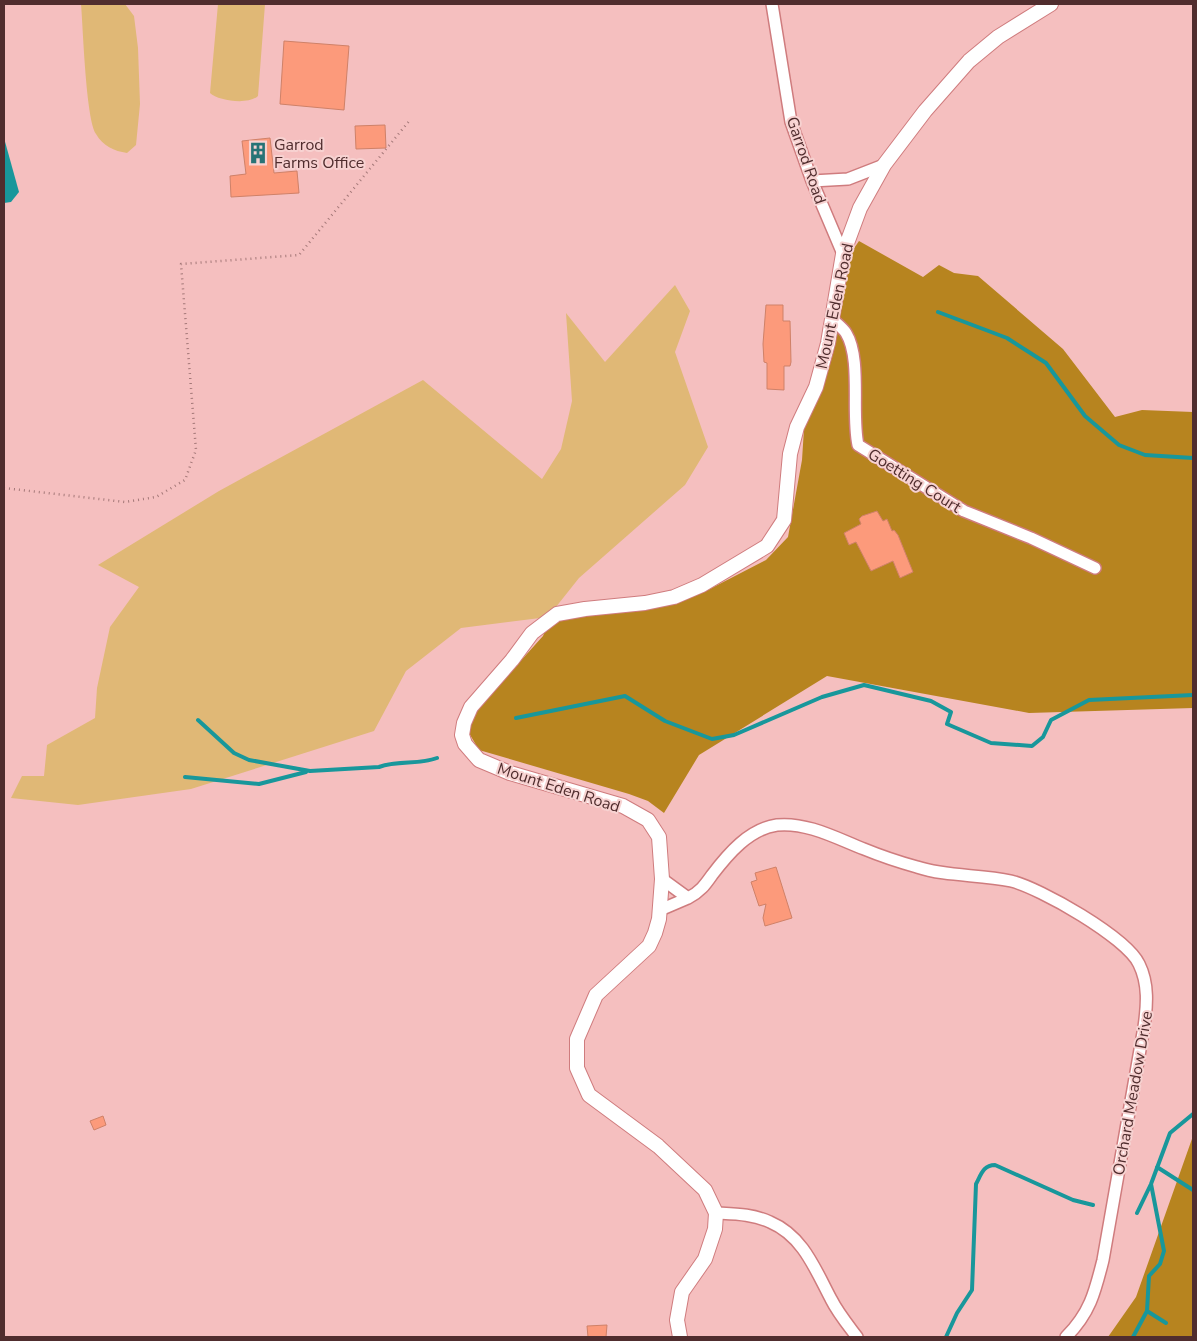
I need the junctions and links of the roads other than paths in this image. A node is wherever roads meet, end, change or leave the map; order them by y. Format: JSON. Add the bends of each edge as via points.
{"nodes":[{"id":1,"x":772,"y":4,"type":"edge"},
{"id":2,"x":1050,"y":4,"type":"edge"},
{"id":3,"x":884,"y":165,"type":"junction"},
{"id":4,"x":812,"y":181,"type":"junction"},
{"id":5,"x":843,"y":254,"type":"junction"},
{"id":6,"x":832,"y":319,"type":"junction"},
{"id":7,"x":1095,"y":568,"type":"dead end"},
{"id":8,"x":662,"y":879,"type":"junction"},
{"id":9,"x":688,"y":898,"type":"junction"},
{"id":10,"x":660,"y":910,"type":"junction"},
{"id":11,"x":716,"y":1213,"type":"junction"},
{"id":12,"x":680,"y":1337,"type":"edge"},
{"id":13,"x":857,"y":1337,"type":"edge"},
{"id":14,"x":1066,"y":1337,"type":"edge"}],
"edges":[{"from":1,"to":4,"type":"street","name":"Garrod Road","via":[[791,122]]},
{"from":2,"to":3,"type":"street","name":"Mount Eden Road","via":[[998,37],[969,61]]},
{"from":3,"to":4,"type":"street","via":[[848,179]]},
{"from":3,"to":5,"type":"street","name":"Mount Eden Road","via":[[860,208]]},
{"from":4,"to":5,"type":"street","name":"Garrod Road"},
{"from":5,"to":6,"type":"street","name":"Mount Eden Road"},
{"from":6,"to":7,"type":"street","name":"Goetting Court","via":[[846,333],[852,354],[858,445],[964,511]]},
{"from":6,"to":8,"type":"street","name":"Mount Eden Road","via":[[816,388],[797,427],[790,454],[784,520],[767,546],[702,585],[674,597],[557,614],[532,633],[472,706],[464,723],[462,735],[465,744],[479,760],[510,773],[623,806],[648,820],[659,838]]},
{"from":8,"to":9,"type":"street"},
{"from":8,"to":10,"type":"street","name":"Mount Eden Road"},
{"from":9,"to":10,"type":"street","name":"Orchard Meadow Drive"},
{"from":9,"to":14,"type":"street","name":"Orchard Meadow Drive","via":[[702,890],[725,859],[758,831],[776,826],[795,826],[833,836],[921,868],[1021,884],[1105,931],[1130,952],[1139,963],[1146,984],[1144,1027],[1103,1260],[1086,1313]]},
{"from":10,"to":11,"type":"street","name":"Mount Eden Road","via":[[660,919],[649,946],[596,995],[577,1039],[577,1068],[589,1095],[672,1158],[706,1190]]},
{"from":11,"to":12,"type":"street","via":[[715,1229],[705,1258],[682,1292],[677,1320]]},
{"from":11,"to":13,"type":"street","via":[[769,1221],[787,1231],[819,1272],[834,1304]]}]}
